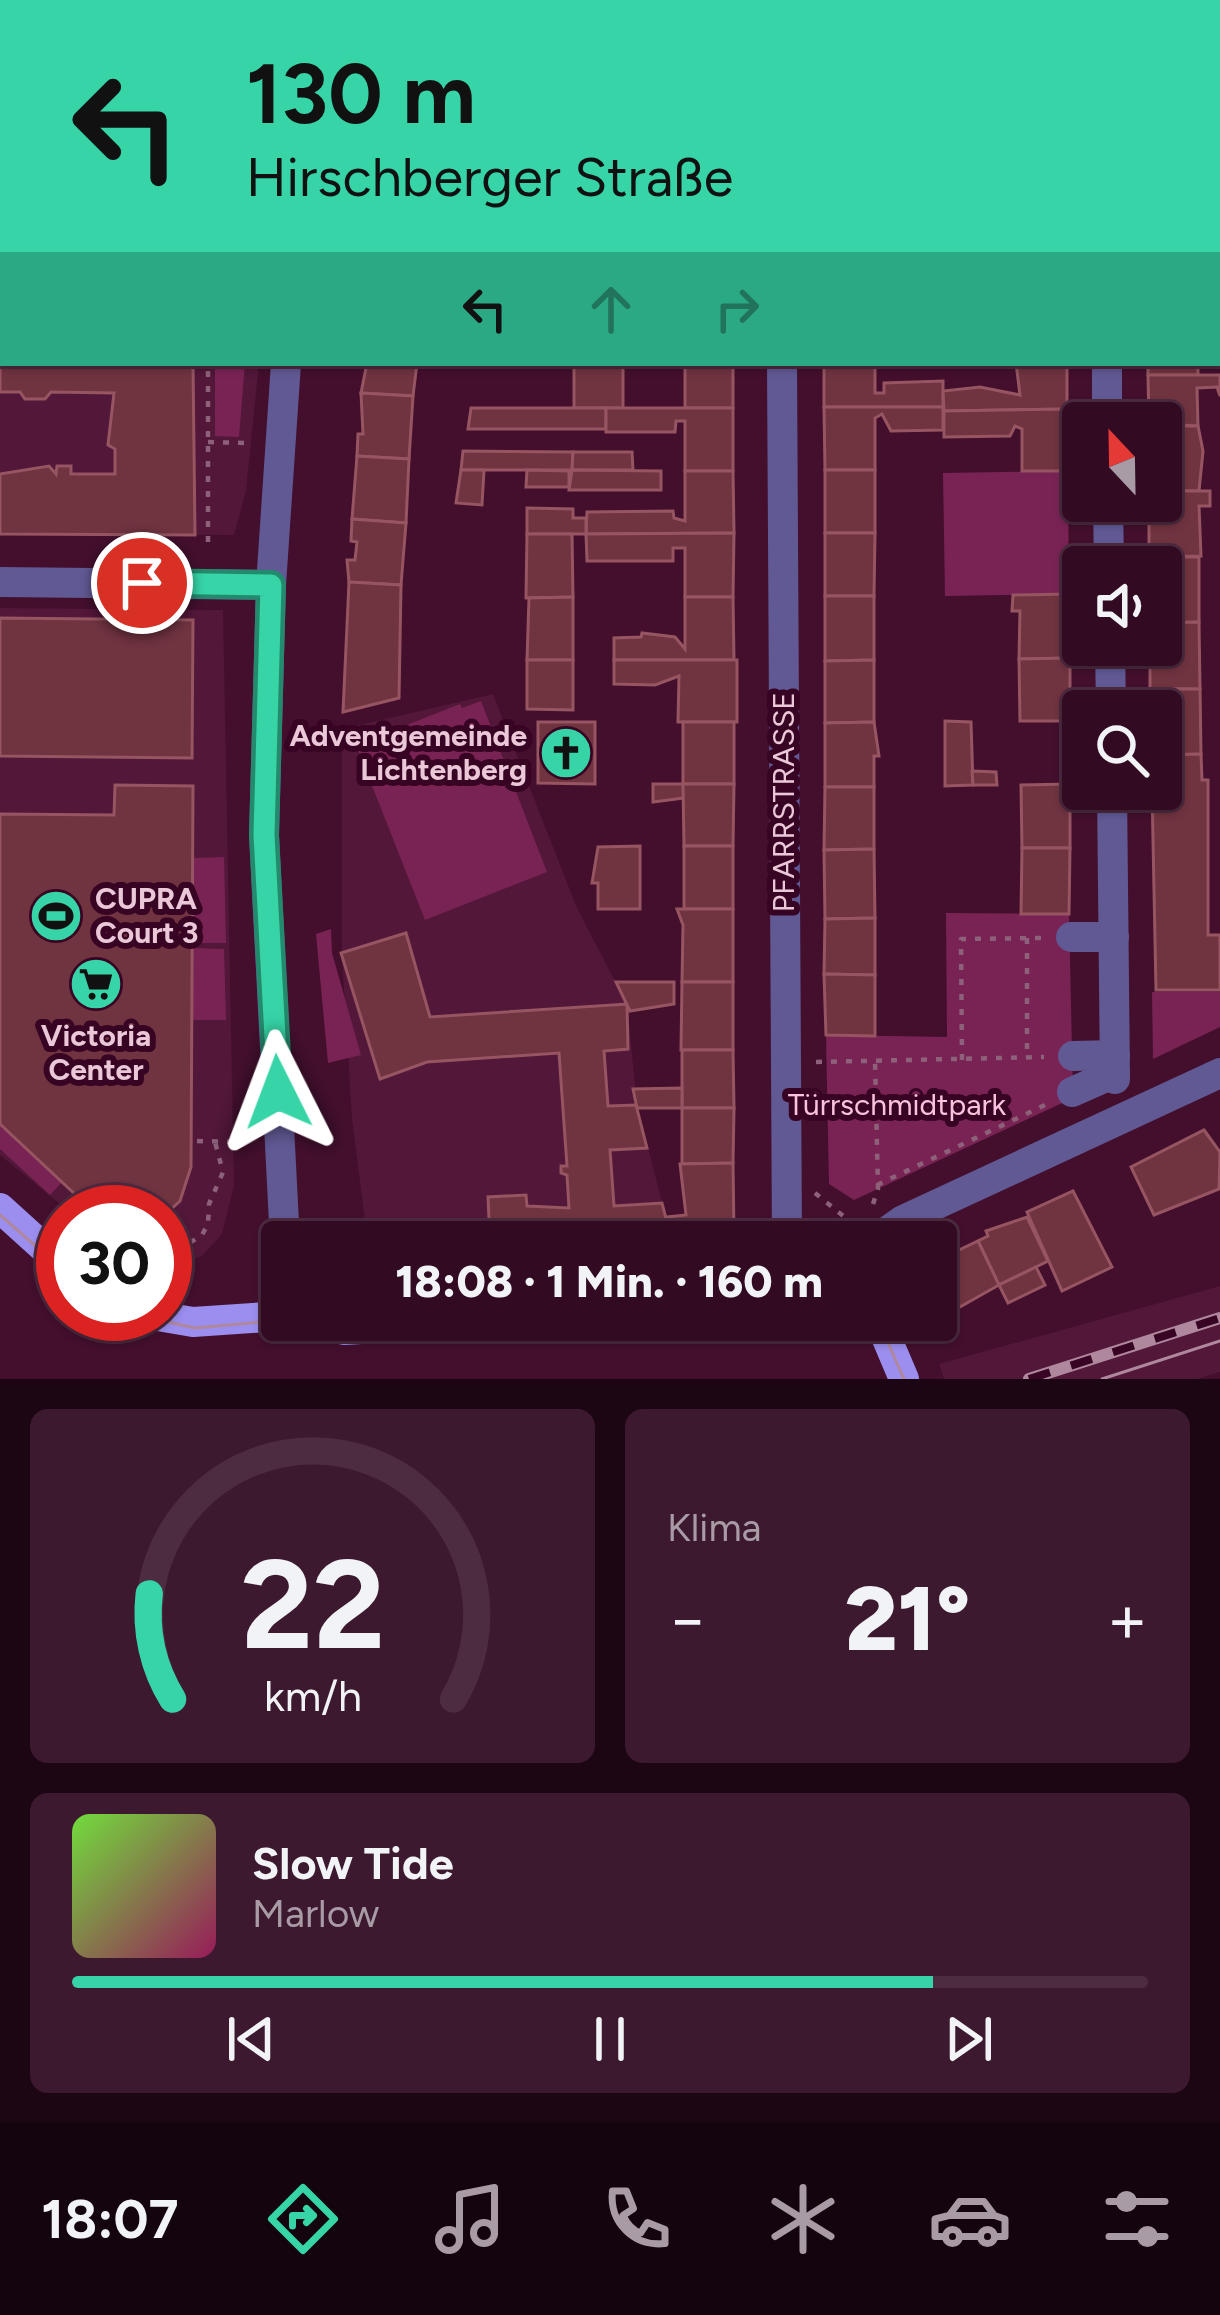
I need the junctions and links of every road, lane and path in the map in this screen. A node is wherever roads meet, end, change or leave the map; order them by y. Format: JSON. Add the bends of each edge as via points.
{"nodes":[{"id":1,"x":208,"y":366,"type":"edge"},
{"id":2,"x":286,"y":366,"type":"edge"},
{"id":3,"x":782,"y":366,"type":"edge"},
{"id":4,"x":1107,"y":366,"type":"edge"},
{"id":5,"x":1107,"y":402,"type":"edge"},
{"id":6,"x":208,"y":442,"type":"junction"},
{"id":7,"x":248,"y":442,"type":"dead end"},
{"id":8,"x":208,"y":542,"type":"dead end"},
{"id":9,"x":0,"y":582,"type":"edge"},
{"id":10,"x":271,"y":585,"type":"junction"},
{"id":11,"x":1112,"y":810,"type":"edge"},
{"id":12,"x":1071,"y":937,"type":"joint"},
{"id":13,"x":1114,"y":937,"type":"junction"},
{"id":14,"x":1027,"y":938,"type":"junction"},
{"id":15,"x":1072,"y":1056,"type":"joint"},
{"id":16,"x":1027,"y":1058,"type":"junction"},
{"id":17,"x":962,"y":1060,"type":"junction"},
{"id":18,"x":875,"y":1061,"type":"junction"},
{"id":19,"x":816,"y":1063,"type":"dead end"},
{"id":20,"x":1115,"y":1069,"type":"junction"},
{"id":21,"x":1220,"y":1073,"type":"edge"},
{"id":22,"x":1072,"y":1093,"type":"joint"},
{"id":23,"x":197,"y":1142,"type":"dead end"},
{"id":24,"x":215,"y":1142,"type":"junction"},
{"id":25,"x":240,"y":1142,"type":"dead end"},
{"id":26,"x":877,"y":1185,"type":"junction"},
{"id":27,"x":814,"y":1193,"type":"dead end"},
{"id":28,"x":872,"y":1207,"type":"dead end"},
{"id":29,"x":1,"y":1214,"type":"edge"},
{"id":30,"x":847,"y":1219,"type":"dead end"},
{"id":31,"x":284,"y":1221,"type":"edge"},
{"id":32,"x":787,"y":1221,"type":"edge"},
{"id":33,"x":902,"y":1221,"type":"edge"},
{"id":34,"x":192,"y":1241,"type":"edge"},
{"id":35,"x":36,"y":1242,"type":"edge"},
{"id":36,"x":261,"y":1317,"type":"edge"},
{"id":37,"x":192,"y":1322,"type":"edge"},
{"id":38,"x":888,"y":1341,"type":"edge"},
{"id":39,"x":904,"y":1379,"type":"edge"}],
"edges":[{"from":1,"to":6,"type":"path"},
{"from":2,"to":10,"type":"street"},
{"from":3,"to":32,"type":"street","name":"PFARRSTRASSE"},
{"from":4,"to":5,"type":"street"},
{"from":6,"to":7,"type":"path"},
{"from":6,"to":8,"type":"path"},
{"from":9,"to":10,"type":"street"},
{"from":10,"to":31,"type":"street","via":[[264,835]]},
{"from":11,"to":13,"type":"street"},
{"from":12,"to":13,"type":"street"},
{"from":12,"to":14,"type":"path"},
{"from":13,"to":20,"type":"street"},
{"from":14,"to":16,"type":"path"},
{"from":14,"to":17,"type":"path","via":[[961,939]]},
{"from":15,"to":16,"type":"path"},
{"from":15,"to":20,"type":"street"},
{"from":16,"to":17,"type":"path"},
{"from":17,"to":18,"type":"path"},
{"from":18,"to":19,"type":"path"},
{"from":18,"to":26,"type":"path"},
{"from":20,"to":22,"type":"street"},
{"from":21,"to":33,"type":"street"},
{"from":22,"to":26,"type":"path"},
{"from":23,"to":24,"type":"path"},
{"from":24,"to":25,"type":"path"},
{"from":24,"to":34,"type":"path","via":[[224,1172],[208,1224]]},
{"from":26,"to":28,"type":"path"},
{"from":27,"to":30,"type":"path"},
{"from":29,"to":35,"type":"main road"},
{"from":36,"to":37,"type":"main road"},
{"from":38,"to":39,"type":"main road"}]}
